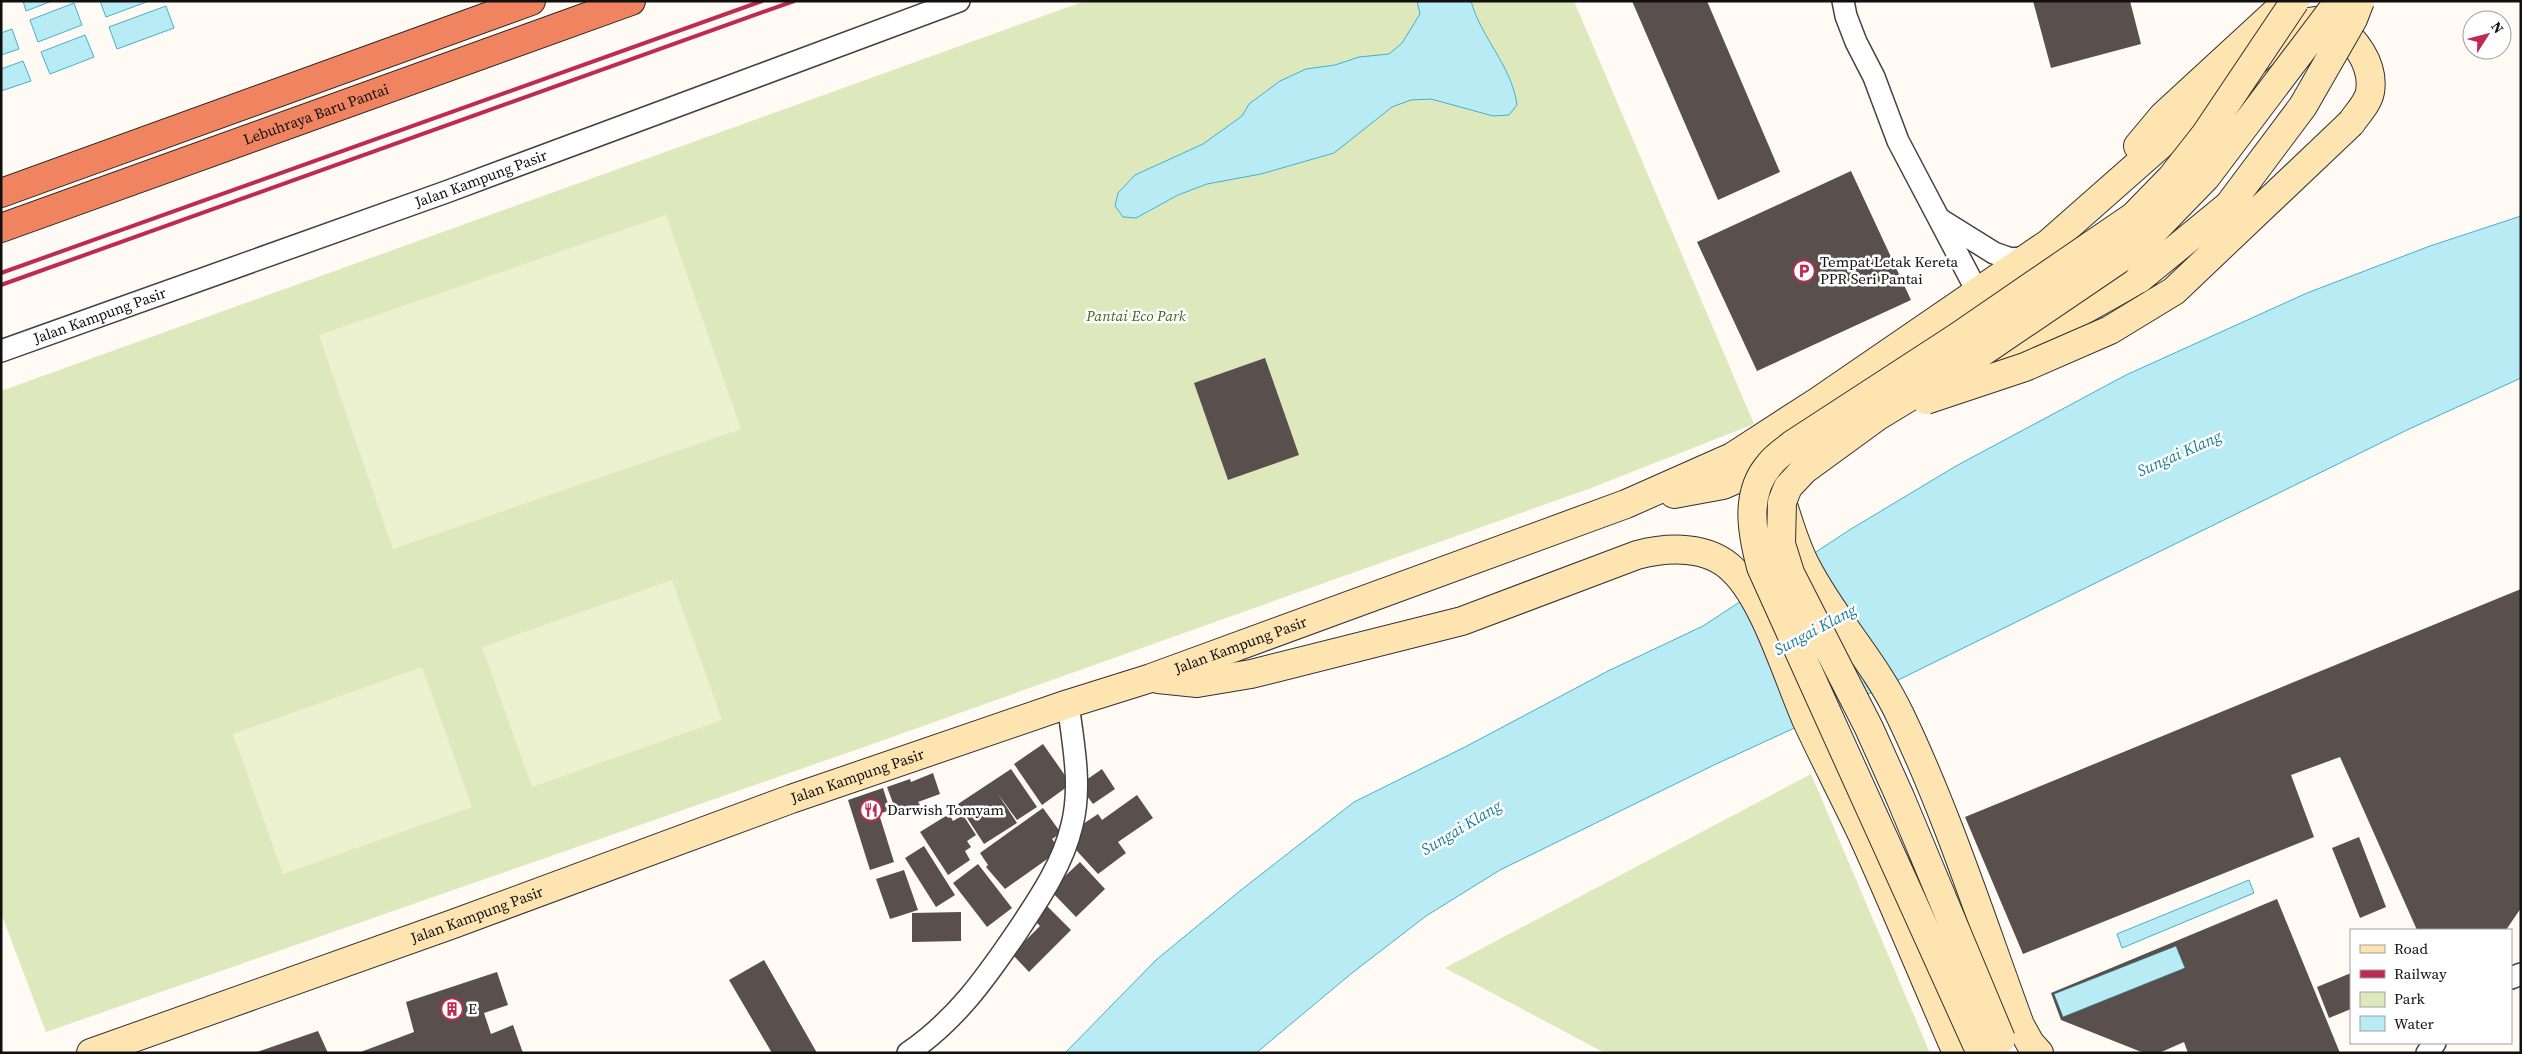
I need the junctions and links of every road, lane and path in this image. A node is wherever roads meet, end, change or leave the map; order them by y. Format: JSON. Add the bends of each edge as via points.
{"nodes":[{"id":1,"x":531,"y":1,"type":"edge"},
{"id":2,"x":631,"y":1,"type":"edge"},
{"id":3,"x":959,"y":1,"type":"edge"},
{"id":4,"x":1843,"y":1,"type":"edge"},
{"id":5,"x":2288,"y":1,"type":"edge"},
{"id":6,"x":2295,"y":1,"type":"edge"},
{"id":7,"x":2339,"y":1,"type":"edge"},
{"id":8,"x":2360,"y":1,"type":"edge"},
{"id":9,"x":1,"y":192,"type":"edge"},
{"id":10,"x":2082,"y":215,"type":"junction"},
{"id":11,"x":1939,"y":218,"type":"junction"},
{"id":12,"x":1,"y":228,"type":"edge"},
{"id":13,"x":2031,"y":257,"type":"junction"},
{"id":14,"x":1977,"y":291,"type":"junction"},
{"id":15,"x":2071,"y":316,"type":"junction"},
{"id":16,"x":1,"y":351,"type":"edge"},
{"id":17,"x":1953,"y":383,"type":"junction"},
{"id":18,"x":1878,"y":416,"type":"junction"},
{"id":19,"x":1782,"y":502,"type":"junction"},
{"id":20,"x":1626,"y":504,"type":"junction"},
{"id":21,"x":1776,"y":600,"type":"junction"},
{"id":22,"x":1774,"y":639,"type":"junction"},
{"id":23,"x":1151,"y":678,"type":"junction"},
{"id":24,"x":1068,"y":704,"type":"junction"},
{"id":25,"x":1953,"y":842,"type":"junction"},
{"id":26,"x":1876,"y":868,"type":"junction"},
{"id":27,"x":1971,"y":893,"type":"junction"},
{"id":28,"x":1899,"y":920,"type":"junction"},
{"id":29,"x":1985,"y":1049,"type":"edge"},
{"id":30,"x":91,"y":1053,"type":"edge"},
{"id":31,"x":908,"y":1053,"type":"edge"},
{"id":32,"x":2038,"y":1053,"type":"edge"}],
"edges":[{"from":1,"to":9,"type":"highway"},
{"from":2,"to":12,"type":"highway","name":"Lebuhraya Baru Pantai"},
{"from":3,"to":16,"type":"street","name":"Jalan Kampung Pasir","via":[[455,189]]},
{"from":4,"to":11,"type":"street","via":[[1856,42],[1874,78],[1898,141]]},
{"from":5,"to":10,"type":"street","via":[[2163,116]]},
{"from":6,"to":21,"type":"street","bridge":true,"via":[[2205,135],[2172,177],[2134,216],[1802,438],[1771,463],[1757,485],[1751,510],[1753,536],[1761,567]]},
{"from":7,"to":18,"type":"street","bridge":true,"via":[[2206,176],[2140,245],[1972,359]]},
{"from":8,"to":15,"type":"street","bridge":true,"via":[[2304,106],[2229,205],[2139,279]]},
{"from":10,"to":13,"type":"street"},
{"from":10,"to":18,"type":"street","bridge":true,"via":[[2285,35],[2308,22],[2330,19],[2348,34],[2362,54],[2368,70],[2370,92],[2351,123],[2174,290],[2110,330],[2025,367]]},
{"from":11,"to":13,"type":"street","via":[[1994,253],[2010,259]]},
{"from":11,"to":14,"type":"street"},
{"from":13,"to":14,"type":"street"},
{"from":14,"to":15,"type":"street","via":[[2009,318],[2028,325],[2038,327]]},
{"from":14,"to":17,"type":"street","via":[[1982,335],[1968,370]]},
{"from":14,"to":20,"type":"street","via":[[1732,457]]},
{"from":15,"to":17,"type":"street"},
{"from":17,"to":20,"type":"street","via":[[1723,484]]},
{"from":18,"to":19,"type":"street","bridge":true,"via":[[1804,470],[1788,487]]},
{"from":19,"to":25,"type":"street","via":[[1807,568],[1882,680],[1900,714]]},
{"from":19,"to":29,"type":"street","bridge":true,"via":[[1781,544],[1790,573],[1900,796]]},
{"from":20,"to":23,"type":"street","name":"Jalan Kampung Pasir"},
{"from":21,"to":22,"type":"street"},
{"from":21,"to":29,"type":"street","bridge":true},
{"from":22,"to":23,"type":"street","via":[[1752,595],[1733,569],[1703,554],[1661,549],[1462,620],[1251,674],[1197,683]]},
{"from":22,"to":26,"type":"street","via":[[1806,718]]},
{"from":23,"to":24,"type":"street","name":"Jalan Kampung Pasir"},
{"from":24,"to":30,"type":"street","name":"Jalan Kampung Pasir","via":[[791,800]]},
{"from":24,"to":31,"type":"street","via":[[1076,788],[1073,824],[1056,870],[980,987]]},
{"from":25,"to":26,"type":"street"},
{"from":25,"to":27,"type":"street"},
{"from":26,"to":28,"type":"street"},
{"from":27,"to":28,"type":"street"},
{"from":27,"to":32,"type":"street","via":[[2020,1025]]},
{"from":28,"to":29,"type":"street"}]}
